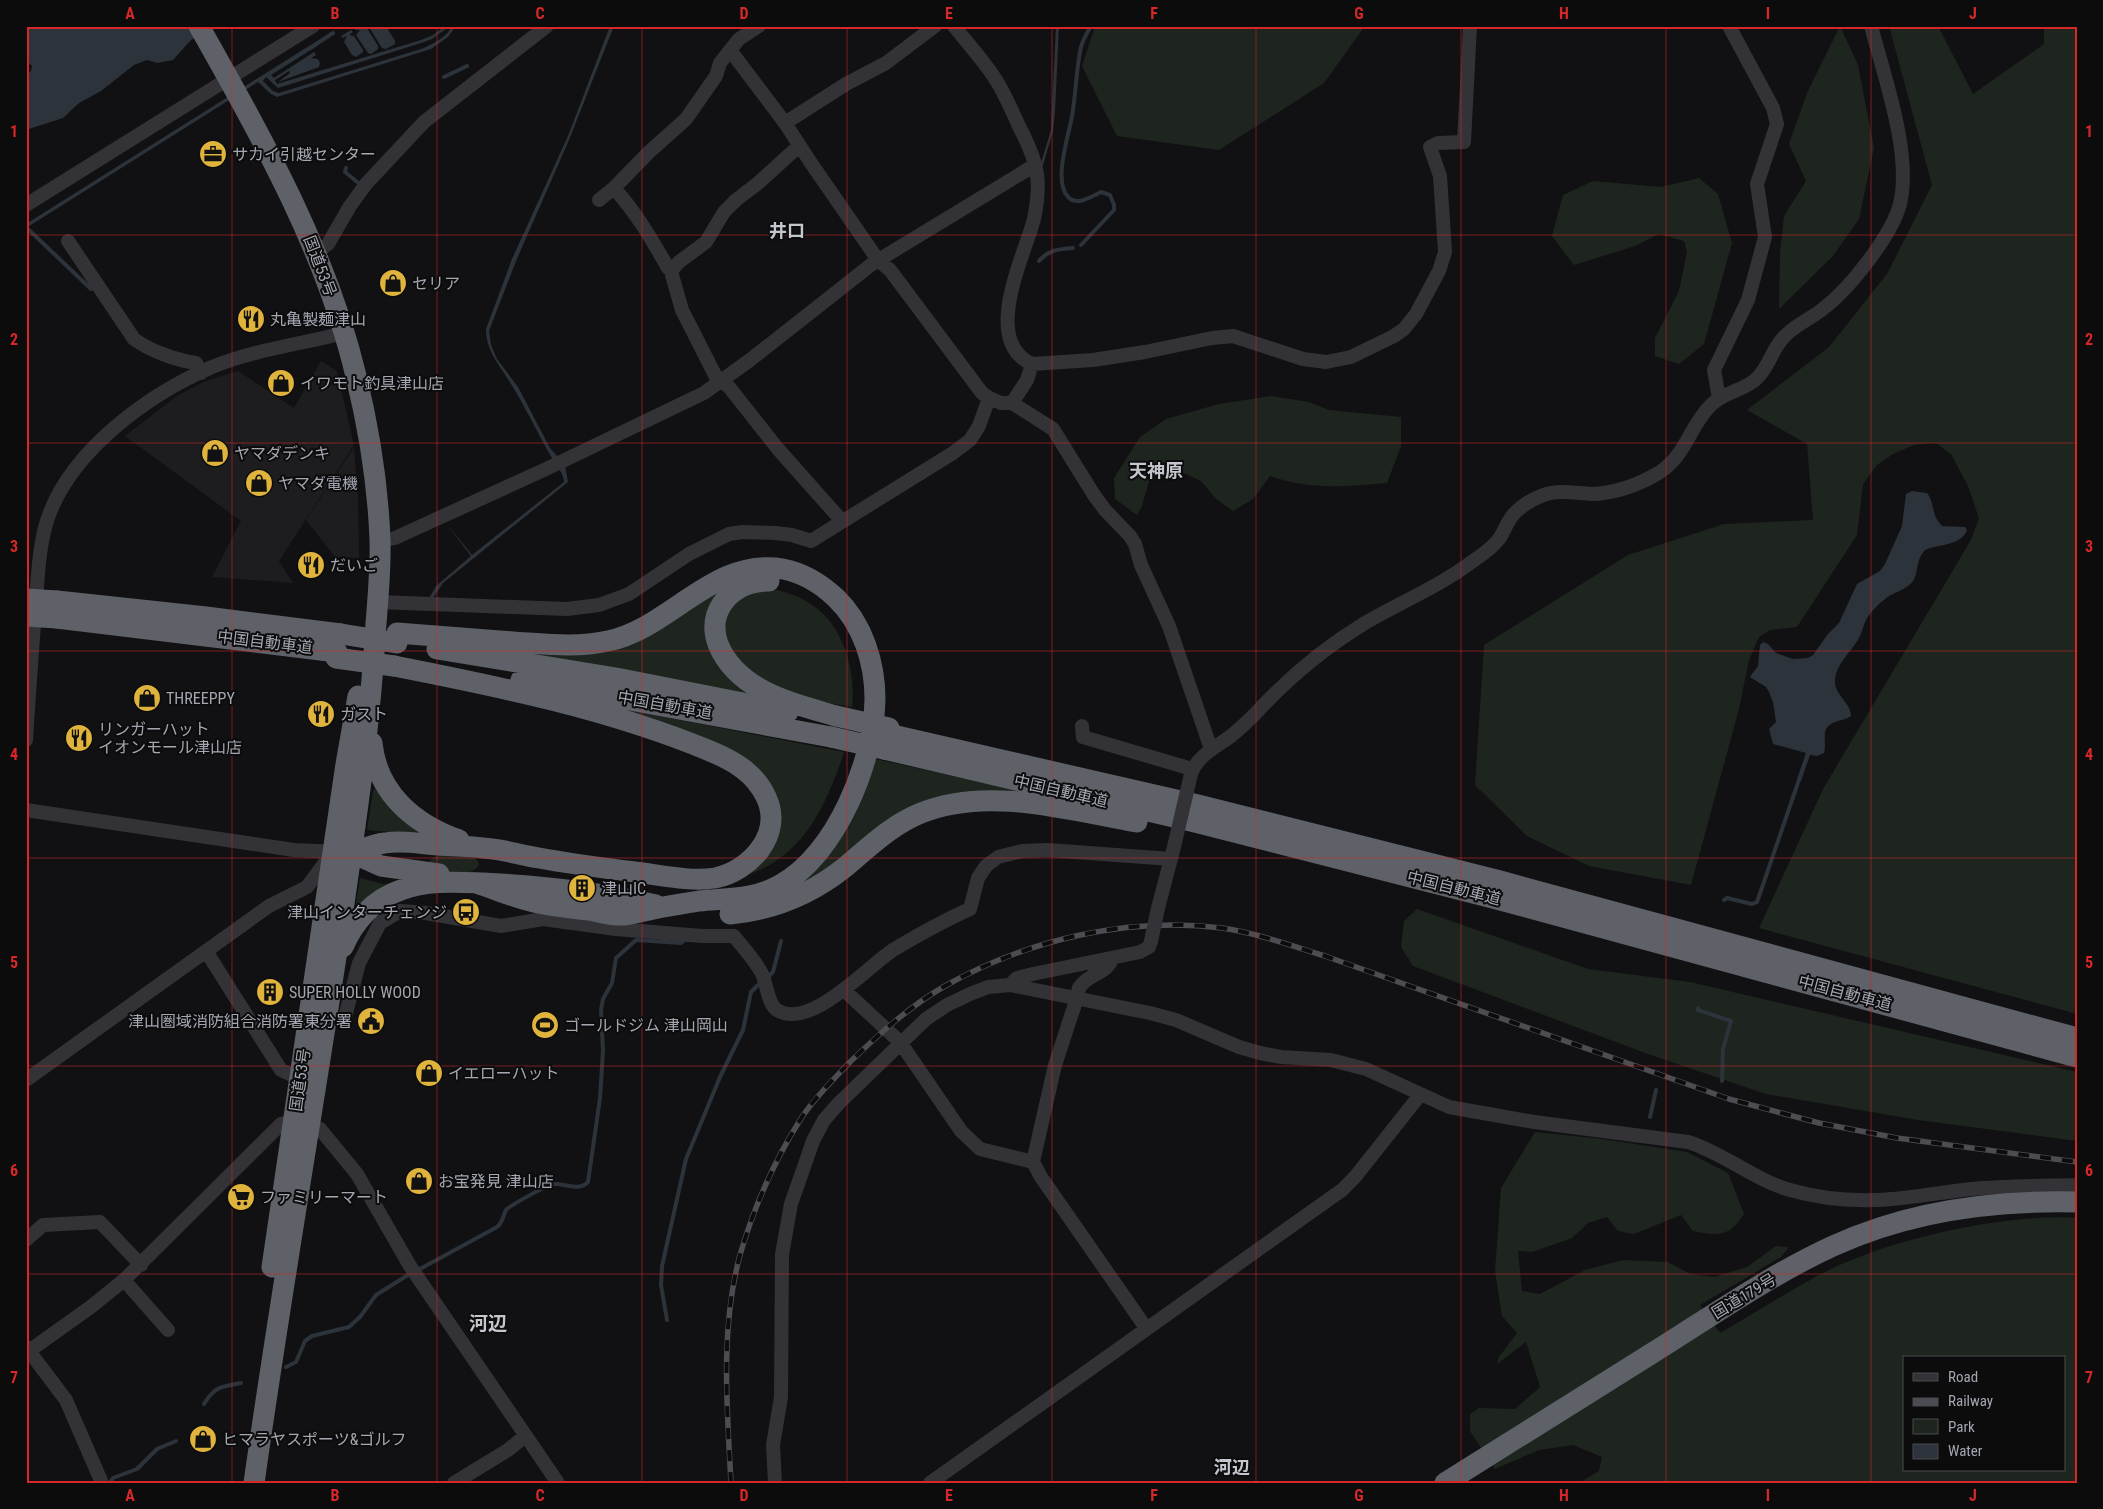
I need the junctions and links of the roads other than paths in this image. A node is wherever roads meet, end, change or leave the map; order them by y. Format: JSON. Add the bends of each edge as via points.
{"nodes":[{"id":1,"x":199,"y":26,"type":"edge"},
{"id":2,"x":313,"y":26,"type":"edge"},
{"id":3,"x":547,"y":26,"type":"edge"},
{"id":4,"x":759,"y":26,"type":"edge"},
{"id":5,"x":935,"y":26,"type":"edge"},
{"id":6,"x":954,"y":26,"type":"edge"},
{"id":7,"x":1470,"y":26,"type":"edge"},
{"id":8,"x":1729,"y":26,"type":"edge"},
{"id":9,"x":1871,"y":26,"type":"edge"},
{"id":10,"x":741,"y":30,"type":"edge"},
{"id":11,"x":730,"y":50,"type":"junction"},
{"id":12,"x":227,"y":76,"type":"junction"},
{"id":13,"x":785,"y":123,"type":"junction"},
{"id":14,"x":799,"y":146,"type":"junction"},
{"id":15,"x":1035,"y":164,"type":"junction"},
{"id":16,"x":614,"y":188,"type":"junction"},
{"id":17,"x":599,"y":200,"type":"dead end"},
{"id":18,"x":26,"y":205,"type":"edge"},
{"id":19,"x":68,"y":241,"type":"dead end"},
{"id":20,"x":316,"y":253,"type":"junction"},
{"id":21,"x":878,"y":260,"type":"junction"},
{"id":22,"x":672,"y":270,"type":"junction"},
{"id":23,"x":344,"y":333,"type":"junction"},
{"id":24,"x":1032,"y":364,"type":"junction"},
{"id":25,"x":201,"y":373,"type":"junction"},
{"id":26,"x":721,"y":381,"type":"junction"},
{"id":27,"x":989,"y":398,"type":"junction"},
{"id":28,"x":1719,"y":398,"type":"junction"},
{"id":29,"x":1012,"y":404,"type":"junction"},
{"id":30,"x":842,"y":521,"type":"junction"},
{"id":31,"x":380,"y":541,"type":"junction"},
{"id":32,"x":33,"y":566,"type":"edge"},
{"id":33,"x":26,"y":599,"type":"edge"},
{"id":34,"x":57,"y":609,"type":"junction"},
{"id":35,"x":377,"y":610,"type":"junction"},
{"id":36,"x":26,"y":616,"type":"edge"},
{"id":37,"x":396,"y":650,"type":"junction"},
{"id":38,"x":29,"y":651,"type":"edge"},
{"id":39,"x":371,"y":700,"type":"junction"},
{"id":40,"x":834,"y":725,"type":"junction"},
{"id":41,"x":1082,"y":726,"type":"dead end"},
{"id":42,"x":887,"y":737,"type":"junction"},
{"id":43,"x":26,"y":740,"type":"edge"},
{"id":44,"x":1211,"y":749,"type":"junction"},
{"id":45,"x":1191,"y":772,"type":"junction"},
{"id":46,"x":26,"y":810,"type":"edge"},
{"id":47,"x":437,"y":845,"type":"junction"},
{"id":48,"x":485,"y":848,"type":"junction"},
{"id":49,"x":343,"y":852,"type":"junction"},
{"id":50,"x":1314,"y":853,"type":"junction"},
{"id":51,"x":1172,"y":855,"type":"junction"},
{"id":52,"x":412,"y":871,"type":"junction"},
{"id":53,"x":537,"y":872,"type":"junction"},
{"id":54,"x":674,"y":877,"type":"junction"},
{"id":55,"x":476,"y":883,"type":"junction"},
{"id":56,"x":626,"y":884,"type":"junction"},
{"id":57,"x":707,"y":901,"type":"junction"},
{"id":58,"x":664,"y":907,"type":"junction"},
{"id":59,"x":622,"y":915,"type":"junction"},
{"id":60,"x":206,"y":951,"type":"junction"},
{"id":61,"x":1112,"y":959,"type":"junction"},
{"id":62,"x":1010,"y":985,"type":"junction"},
{"id":63,"x":845,"y":991,"type":"junction"},
{"id":64,"x":331,"y":993,"type":"junction"},
{"id":65,"x":345,"y":1017,"type":"dead end"},
{"id":66,"x":2077,"y":1038,"type":"edge"},
{"id":67,"x":900,"y":1042,"type":"junction"},
{"id":68,"x":2077,"y":1057,"type":"edge"},
{"id":69,"x":300,"y":1079,"type":"junction"},
{"id":70,"x":26,"y":1080,"type":"edge"},
{"id":71,"x":1420,"y":1095,"type":"junction"},
{"id":72,"x":302,"y":1123,"type":"junction"},
{"id":73,"x":1033,"y":1162,"type":"junction"},
{"id":74,"x":2077,"y":1185,"type":"edge"},
{"id":75,"x":2077,"y":1202,"type":"edge"},
{"id":76,"x":26,"y":1240,"type":"edge"},
{"id":77,"x":141,"y":1265,"type":"junction"},
{"id":78,"x":124,"y":1280,"type":"junction"},
{"id":79,"x":1146,"y":1328,"type":"junction"},
{"id":80,"x":168,"y":1330,"type":"dead end"},
{"id":81,"x":28,"y":1349,"type":"edge"},
{"id":82,"x":525,"y":1436,"type":"junction"},
{"id":83,"x":102,"y":1483,"type":"edge"},
{"id":84,"x":239,"y":1483,"type":"edge"},
{"id":85,"x":254,"y":1483,"type":"edge"},
{"id":86,"x":454,"y":1483,"type":"edge"},
{"id":87,"x":558,"y":1483,"type":"edge"},
{"id":88,"x":775,"y":1483,"type":"edge"},
{"id":89,"x":930,"y":1483,"type":"edge"},
{"id":90,"x":1445,"y":1483,"type":"edge"}],
"edges":[{"from":1,"to":12,"type":"highway","name":"国道53号"},
{"from":2,"to":12,"type":"street"},
{"from":3,"to":20,"type":"street","via":[[424,122],[366,184],[328,244]]},
{"from":4,"to":10,"type":"street"},
{"from":5,"to":13,"type":"street","via":[[886,63]]},
{"from":6,"to":15,"type":"street","via":[[995,78]]},
{"from":7,"to":24,"type":"street","via":[[1464,142],[1438,143],[1430,147],[1440,176],[1445,252],[1439,271],[1416,314],[1404,329],[1351,357],[1326,362],[1304,359],[1233,336],[1093,360]]},
{"from":8,"to":28,"type":"street","via":[[1773,108],[1777,124],[1757,184],[1765,237],[1748,300],[1714,370]]},
{"from":9,"to":28,"type":"street","via":[[1903,155],[1900,204],[1889,229],[1855,276],[1828,306],[1793,328],[1782,339],[1766,370],[1752,383]]},
{"from":10,"to":11,"type":"street"},
{"from":11,"to":13,"type":"street"},
{"from":11,"to":16,"type":"street","via":[[703,98],[686,119]]},
{"from":12,"to":18,"type":"street"},
{"from":12,"to":20,"type":"highway","name":"国道53号","via":[[266,143]]},
{"from":13,"to":14,"type":"street"},
{"from":14,"to":21,"type":"street"},
{"from":14,"to":22,"type":"street","via":[[736,200],[724,212],[706,242]]},
{"from":15,"to":21,"type":"street"},
{"from":15,"to":24,"type":"street","via":[[1037,205],[1011,294],[1007,330],[1016,352]]},
{"from":16,"to":17,"type":"street"},
{"from":16,"to":22,"type":"street","via":[[643,223]]},
{"from":19,"to":25,"type":"street","via":[[134,339],[196,363]]},
{"from":20,"to":23,"type":"highway","name":"国道53号"},
{"from":21,"to":26,"type":"street"},
{"from":21,"to":27,"type":"street","via":[[890,270]]},
{"from":22,"to":26,"type":"street","via":[[682,310]]},
{"from":23,"to":25,"type":"street","via":[[240,358]]},
{"from":23,"to":31,"type":"highway","name":"国道53号","via":[[367,427]]},
{"from":24,"to":29,"type":"street","via":[[1027,380]]},
{"from":25,"to":32,"type":"street","via":[[145,406],[100,440],[81,460],[56,499]]},
{"from":26,"to":30,"type":"street"},
{"from":26,"to":31,"type":"street","via":[[704,393],[546,469],[396,538]]},
{"from":27,"to":29,"type":"street"},
{"from":27,"to":30,"type":"street","via":[[970,440]]},
{"from":28,"to":44,"type":"street","via":[[1702,417],[1685,447],[1660,472],[1614,492],[1561,491],[1542,495],[1525,504],[1512,515],[1500,538],[1489,549],[1444,580],[1365,623],[1321,653],[1289,678],[1244,726]]},
{"from":29,"to":44,"type":"street","via":[[1053,429],[1104,510],[1135,544],[1140,565],[1169,626]]},
{"from":30,"to":35,"type":"street","via":[[810,541],[775,532],[729,534],[689,554],[629,594],[599,605],[567,609]]},
{"from":31,"to":35,"type":"highway","name":"国道53号"},
{"from":32,"to":38,"type":"street"},
{"from":33,"to":34,"type":"highway","name":"中国自動車道","bridge":true},
{"from":34,"to":36,"type":"highway","name":"中国自動車道","bridge":true},
{"from":34,"to":37,"type":"highway","name":"中国自動車道","bridge":true},
{"from":35,"to":39,"type":"highway","name":"国道53号"},
{"from":35,"to":49,"type":"highway","name":"国道53号","via":[[358,699]]},
{"from":37,"to":40,"type":"highway","name":"中国自動車道","via":[[625,680]]},
{"from":37,"to":54,"type":"highway","via":[[521,693],[632,722],[711,752],[745,770],[763,790],[772,814],[768,837],[762,848],[730,873],[714,878]]},
{"from":37,"to":57,"type":"highway","via":[[606,642],[642,629],[714,582],[757,568],[785,569],[827,590],[850,615],[872,664],[873,717],[856,783],[841,818],[823,847],[792,878],[752,896]]},
{"from":38,"to":43,"type":"street"},
{"from":39,"to":48,"type":"highway","via":[[373,755],[392,795],[426,826]]},
{"from":39,"to":49,"type":"highway","name":"国道53号"},
{"from":40,"to":42,"type":"highway","name":"中国自動車道"},
{"from":40,"to":57,"type":"highway","via":[[758,688],[735,670],[720,647],[715,631],[717,614],[729,596],[751,583],[775,581],[817,599],[829,609],[846,634],[857,666],[860,700],[856,734],[843,776],[826,815],[810,840],[799,854],[772,874]]},
{"from":41,"to":45,"type":"street","via":[[1083,737]]},
{"from":42,"to":50,"type":"highway","name":"中国自動車道"},
{"from":42,"to":66,"type":"highway","name":"中国自動車道","via":[[1060,772],[1208,807],[1500,881]]},
{"from":44,"to":45,"type":"street"},
{"from":45,"to":51,"type":"street","bridge":true},
{"from":46,"to":49,"type":"street","via":[[294,850]]},
{"from":47,"to":48,"type":"highway"},
{"from":47,"to":49,"type":"highway","via":[[385,843]]},
{"from":47,"to":53,"type":"highway","via":[[496,856]]},
{"from":48,"to":53,"type":"highway"},
{"from":48,"to":54,"type":"highway"},
{"from":49,"to":52,"type":"highway","via":[[381,866]]},
{"from":49,"to":60,"type":"street","via":[[308,887],[269,906]]},
{"from":49,"to":64,"type":"highway","name":"国道53号"},
{"from":49,"to":69,"type":"highway","name":"国道53号"},
{"from":50,"to":57,"type":"highway","via":[[1020,802],[966,801],[935,808],[906,820],[828,880],[797,898],[756,910]]},
{"from":50,"to":68,"type":"highway","name":"中国自動車道","via":[[1493,898]]},
{"from":51,"to":61,"type":"street","bridge":true,"via":[[1149,947]]},
{"from":51,"to":63,"type":"street","via":[[1048,850],[1022,851],[998,857],[978,878],[970,909],[933,926],[891,952]]},
{"from":52,"to":53,"type":"highway","via":[[485,878]]},
{"from":52,"to":55,"type":"highway"},
{"from":53,"to":55,"type":"highway"},
{"from":53,"to":56,"type":"highway"},
{"from":54,"to":56,"type":"highway"},
{"from":54,"to":57,"type":"highway"},
{"from":55,"to":58,"type":"highway","via":[[624,906]]},
{"from":55,"to":59,"type":"highway","via":[[534,902]]},
{"from":55,"to":64,"type":"highway","via":[[444,882],[413,886],[399,890],[374,905],[349,932]]},
{"from":56,"to":57,"type":"highway"},
{"from":56,"to":58,"type":"highway"},
{"from":57,"to":58,"type":"highway"},
{"from":57,"to":59,"type":"highway"},
{"from":58,"to":59,"type":"highway"},
{"from":60,"to":69,"type":"street","via":[[281,1070]]},
{"from":60,"to":70,"type":"street"},
{"from":61,"to":62,"type":"street","via":[[1017,978]]},
{"from":61,"to":73,"type":"street","bridge":true,"via":[[1107,968],[1091,976],[1079,988],[1055,1065]]},
{"from":62,"to":67,"type":"street","via":[[988,987],[946,1005]]},
{"from":62,"to":71,"type":"street","via":[[1150,1012],[1260,1053],[1331,1060],[1366,1069]]},
{"from":63,"to":65,"type":"street","via":[[803,1014],[777,1010],[762,974],[734,936],[616,929],[543,919],[501,926],[400,911],[380,923],[367,947],[359,963]]},
{"from":63,"to":67,"type":"street"},
{"from":64,"to":72,"type":"highway","name":"国道53号"},
{"from":67,"to":73,"type":"street","via":[[961,1131],[974,1143],[980,1148]]},
{"from":67,"to":88,"type":"street","via":[[824,1120],[791,1204],[782,1254],[781,1396],[773,1445]]},
{"from":69,"to":72,"type":"highway","name":"国道53号"},
{"from":71,"to":74,"type":"street","via":[[1478,1114],[1688,1142],[1703,1146],[1764,1180],[1820,1197],[1889,1200],[1972,1189]]},
{"from":71,"to":79,"type":"street","via":[[1342,1190]]},
{"from":72,"to":77,"type":"street","via":[[281,1124]]},
{"from":72,"to":82,"type":"street","via":[[320,1129],[357,1174],[410,1266]]},
{"from":72,"to":84,"type":"highway","name":"国道53号"},
{"from":72,"to":85,"type":"highway","name":"国道53号"},
{"from":73,"to":79,"type":"street"},
{"from":75,"to":90,"type":"highway","name":"国道179号","via":[[2031,1201],[1964,1208],[1916,1217],[1834,1246],[1751,1291]]},
{"from":76,"to":77,"type":"street","via":[[42,1225],[100,1222]]},
{"from":77,"to":78,"type":"street"},
{"from":78,"to":80,"type":"street"},
{"from":78,"to":81,"type":"street"},
{"from":79,"to":89,"type":"street"},
{"from":81,"to":83,"type":"street","via":[[66,1400]]},
{"from":82,"to":86,"type":"street"},
{"from":82,"to":87,"type":"street"}]}
